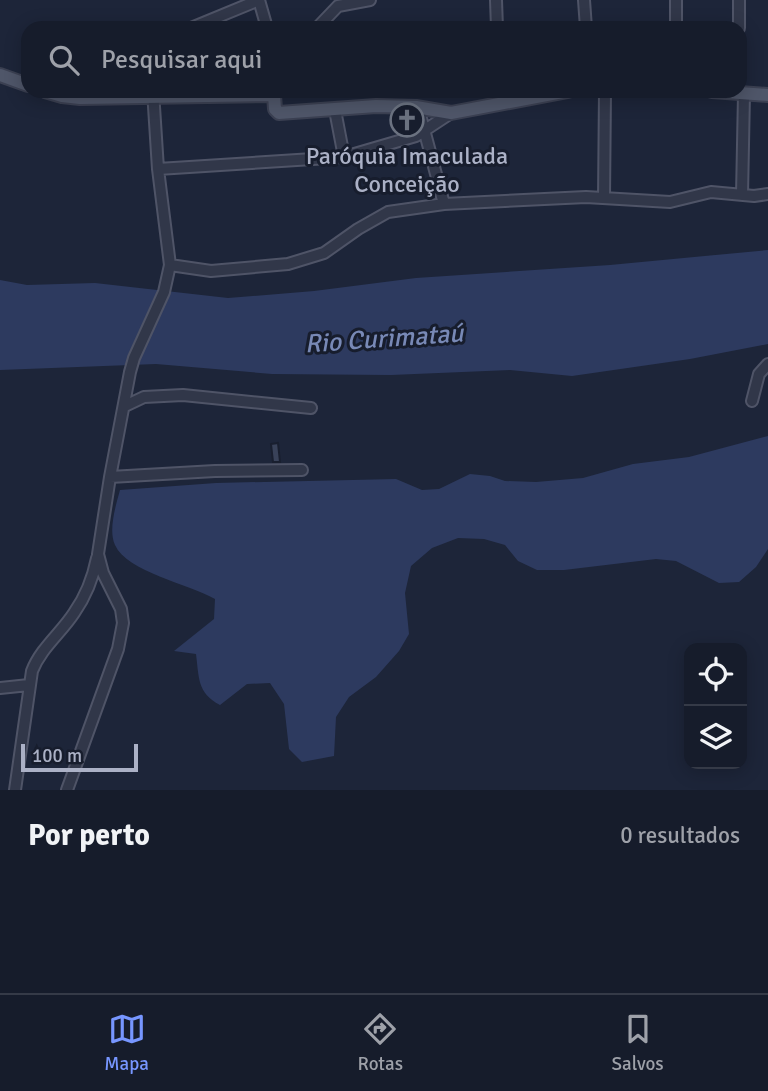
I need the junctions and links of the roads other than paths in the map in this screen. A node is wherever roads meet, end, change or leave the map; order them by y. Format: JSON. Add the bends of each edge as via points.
{"nodes":[{"id":1,"x":259,"y":0,"type":"edge"},
{"id":2,"x":370,"y":0,"type":"edge"},
{"id":3,"x":496,"y":0,"type":"edge"},
{"id":4,"x":583,"y":0,"type":"edge"},
{"id":5,"x":677,"y":0,"type":"edge"},
{"id":6,"x":739,"y":0,"type":"edge"},
{"id":7,"x":208,"y":21,"type":"edge"},
{"id":8,"x":265,"y":21,"type":"edge"},
{"id":9,"x":324,"y":21,"type":"edge"},
{"id":10,"x":497,"y":21,"type":"edge"},
{"id":11,"x":585,"y":21,"type":"edge"},
{"id":12,"x":676,"y":21,"type":"edge"},
{"id":13,"x":739,"y":21,"type":"edge"},
{"id":14,"x":0,"y":75,"type":"edge"},
{"id":15,"x":21,"y":82,"type":"edge"},
{"id":16,"x":747,"y":93,"type":"edge"},
{"id":17,"x":768,"y":95,"type":"edge"},
{"id":18,"x":153,"y":98,"type":"edge"},
{"id":19,"x":274,"y":98,"type":"edge"},
{"id":20,"x":501,"y":98,"type":"edge"},
{"id":21,"x":605,"y":98,"type":"edge"},
{"id":22,"x":741,"y":98,"type":"edge"},
{"id":23,"x":418,"y":107,"type":"junction"},
{"id":24,"x":335,"y":110,"type":"junction"},
{"id":25,"x":451,"y":113,"type":"junction"},
{"id":26,"x":426,"y":131,"type":"junction"},
{"id":27,"x":344,"y":157,"type":"junction"},
{"id":28,"x":158,"y":169,"type":"junction"},
{"id":29,"x":768,"y":194,"type":"edge"},
{"id":30,"x":742,"y":195,"type":"junction"},
{"id":31,"x":604,"y":198,"type":"junction"},
{"id":32,"x":444,"y":204,"type":"junction"},
{"id":33,"x":170,"y":265,"type":"junction"},
{"id":34,"x":768,"y":365,"type":"edge"},
{"id":35,"x":752,"y":401,"type":"dead end"},
{"id":36,"x":125,"y":406,"type":"junction"},
{"id":37,"x":311,"y":408,"type":"dead end"},
{"id":38,"x":302,"y":470,"type":"dead end"},
{"id":39,"x":110,"y":477,"type":"junction"},
{"id":40,"x":98,"y":554,"type":"junction"},
{"id":41,"x":29,"y":685,"type":"junction"},
{"id":42,"x":0,"y":688,"type":"edge"},
{"id":43,"x":15,"y":790,"type":"edge"},
{"id":44,"x":67,"y":790,"type":"edge"}],
"edges":[{"from":1,"to":7,"type":"street"},
{"from":1,"to":8,"type":"street"},
{"from":2,"to":9,"type":"street","via":[[338,6]]},
{"from":3,"to":10,"type":"street"},
{"from":4,"to":11,"type":"street"},
{"from":5,"to":12,"type":"street"},
{"from":6,"to":13,"type":"street"},
{"from":14,"to":15,"type":"main road"},
{"from":16,"to":17,"type":"main road"},
{"from":18,"to":28,"type":"street"},
{"from":19,"to":24,"type":"main road","via":[[279,113]]},
{"from":20,"to":25,"type":"main road"},
{"from":21,"to":31,"type":"street"},
{"from":22,"to":30,"type":"street"},
{"from":23,"to":24,"type":"main road"},
{"from":23,"to":25,"type":"main road"},
{"from":23,"to":26,"type":"street"},
{"from":24,"to":27,"type":"street"},
{"from":25,"to":26,"type":"street"},
{"from":26,"to":27,"type":"street"},
{"from":26,"to":32,"type":"street"},
{"from":27,"to":28,"type":"street"},
{"from":28,"to":33,"type":"street"},
{"from":29,"to":30,"type":"street"},
{"from":30,"to":31,"type":"street","via":[[711,192],[670,202]]},
{"from":31,"to":32,"type":"street"},
{"from":32,"to":33,"type":"street","via":[[388,212],[324,253],[288,264],[211,271]]},
{"from":33,"to":36,"type":"street","via":[[164,292],[134,358]]},
{"from":34,"to":35,"type":"street","via":[[759,374]]},
{"from":36,"to":37,"type":"street","via":[[144,397],[183,395]]},
{"from":36,"to":39,"type":"street"},
{"from":38,"to":39,"type":"street"},
{"from":39,"to":40,"type":"street"},
{"from":40,"to":41,"type":"street","via":[[78,606],[39,656]]},
{"from":40,"to":44,"type":"street","via":[[121,609],[122,629]]},
{"from":41,"to":42,"type":"street"},
{"from":41,"to":43,"type":"street"}]}
